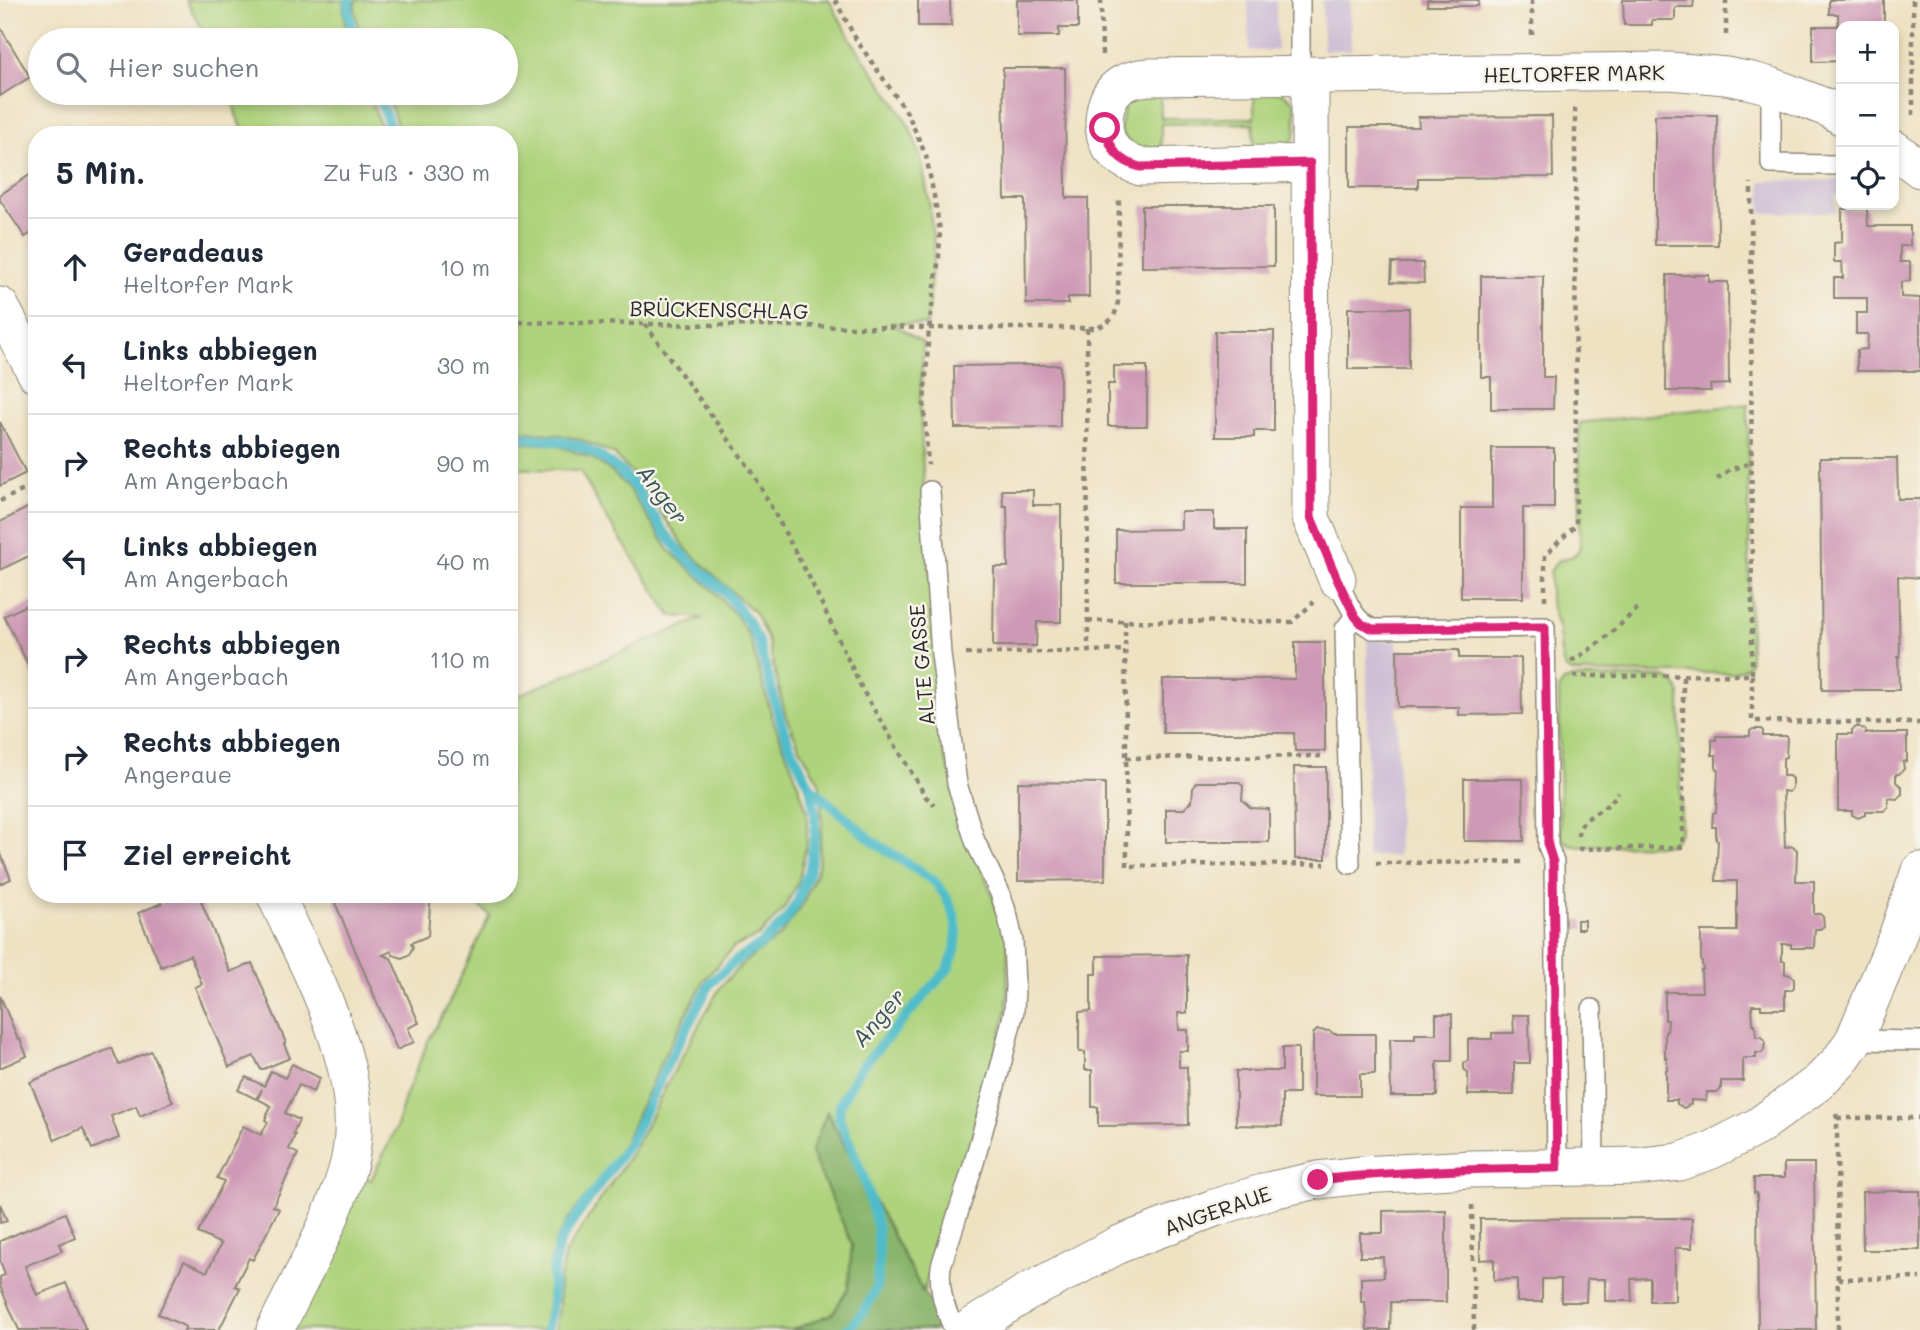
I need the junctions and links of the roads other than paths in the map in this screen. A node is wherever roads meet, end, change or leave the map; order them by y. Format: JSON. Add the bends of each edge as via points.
{"nodes":[{"id":1,"x":1300,"y":0,"type":"edge"},
{"id":2,"x":1305,"y":76,"type":"junction"},
{"id":3,"x":1771,"y":86,"type":"junction"},
{"id":4,"x":1836,"y":113,"type":"edge"},
{"id":5,"x":1310,"y":163,"type":"junction"},
{"id":6,"x":1834,"y":165,"type":"dead end"},
{"id":7,"x":2,"y":315,"type":"edge"},
{"id":8,"x":28,"y":360,"type":"edge"},
{"id":9,"x":930,"y":491,"type":"road end"},
{"id":10,"x":1337,"y":579,"type":"joint"},
{"id":11,"x":1355,"y":616,"type":"junction"},
{"id":12,"x":1350,"y":863,"type":"road end"},
{"id":13,"x":1920,"y":871,"type":"edge"},
{"id":14,"x":279,"y":903,"type":"edge"},
{"id":15,"x":1592,"y":1009,"type":"dead end"},
{"id":16,"x":1854,"y":1040,"type":"junction"},
{"id":17,"x":1920,"y":1041,"type":"edge"},
{"id":18,"x":1594,"y":1167,"type":"junction"},
{"id":19,"x":1557,"y":1168,"type":"junction"},
{"id":20,"x":275,"y":1330,"type":"edge"},
{"id":21,"x":954,"y":1330,"type":"edge"},
{"id":22,"x":967,"y":1330,"type":"edge"}],
"edges":[{"from":1,"to":2,"type":"lane"},
{"from":2,"to":3,"type":"street","name":"HELTORFER MARK","via":[[1670,71]]},
{"from":2,"to":5,"type":"street"},
{"from":2,"to":5,"type":"street","name":"HELTORFER MARK","via":[[1135,78],[1111,95],[1105,108],[1105,128],[1117,155],[1140,167]]},
{"from":3,"to":4,"type":"street","name":"HELTORFER MARK"},
{"from":3,"to":6,"type":"lane","via":[[1771,164]]},
{"from":5,"to":10,"type":"street","via":[[1311,517]]},
{"from":7,"to":8,"type":"street"},
{"from":9,"to":21,"type":"lane","name":"ALTE GASSE","via":[[941,654],[957,784],[975,841],[1008,917],[1016,986],[1002,1061],[941,1266],[941,1297]]},
{"from":10,"to":11,"type":"lane"},
{"from":11,"to":12,"type":"lane","via":[[1345,629]]},
{"from":11,"to":19,"type":"lane","via":[[1373,629],[1545,627]]},
{"from":13,"to":16,"type":"street","name":"ANGERAUE"},
{"from":14,"to":20,"type":"street","via":[[342,1046],[351,1086],[353,1142],[330,1217]]},
{"from":15,"to":18,"type":"lane"},
{"from":16,"to":17,"type":"lane"},
{"from":16,"to":18,"type":"street","name":"ANGERAUE","via":[[1819,1082],[1757,1126],[1712,1150],[1679,1162]]},
{"from":18,"to":19,"type":"street","name":"ANGERAUE"},
{"from":19,"to":22,"type":"street","name":"ANGERAUE","via":[[1362,1175],[1272,1190],[1120,1244]]}]}
